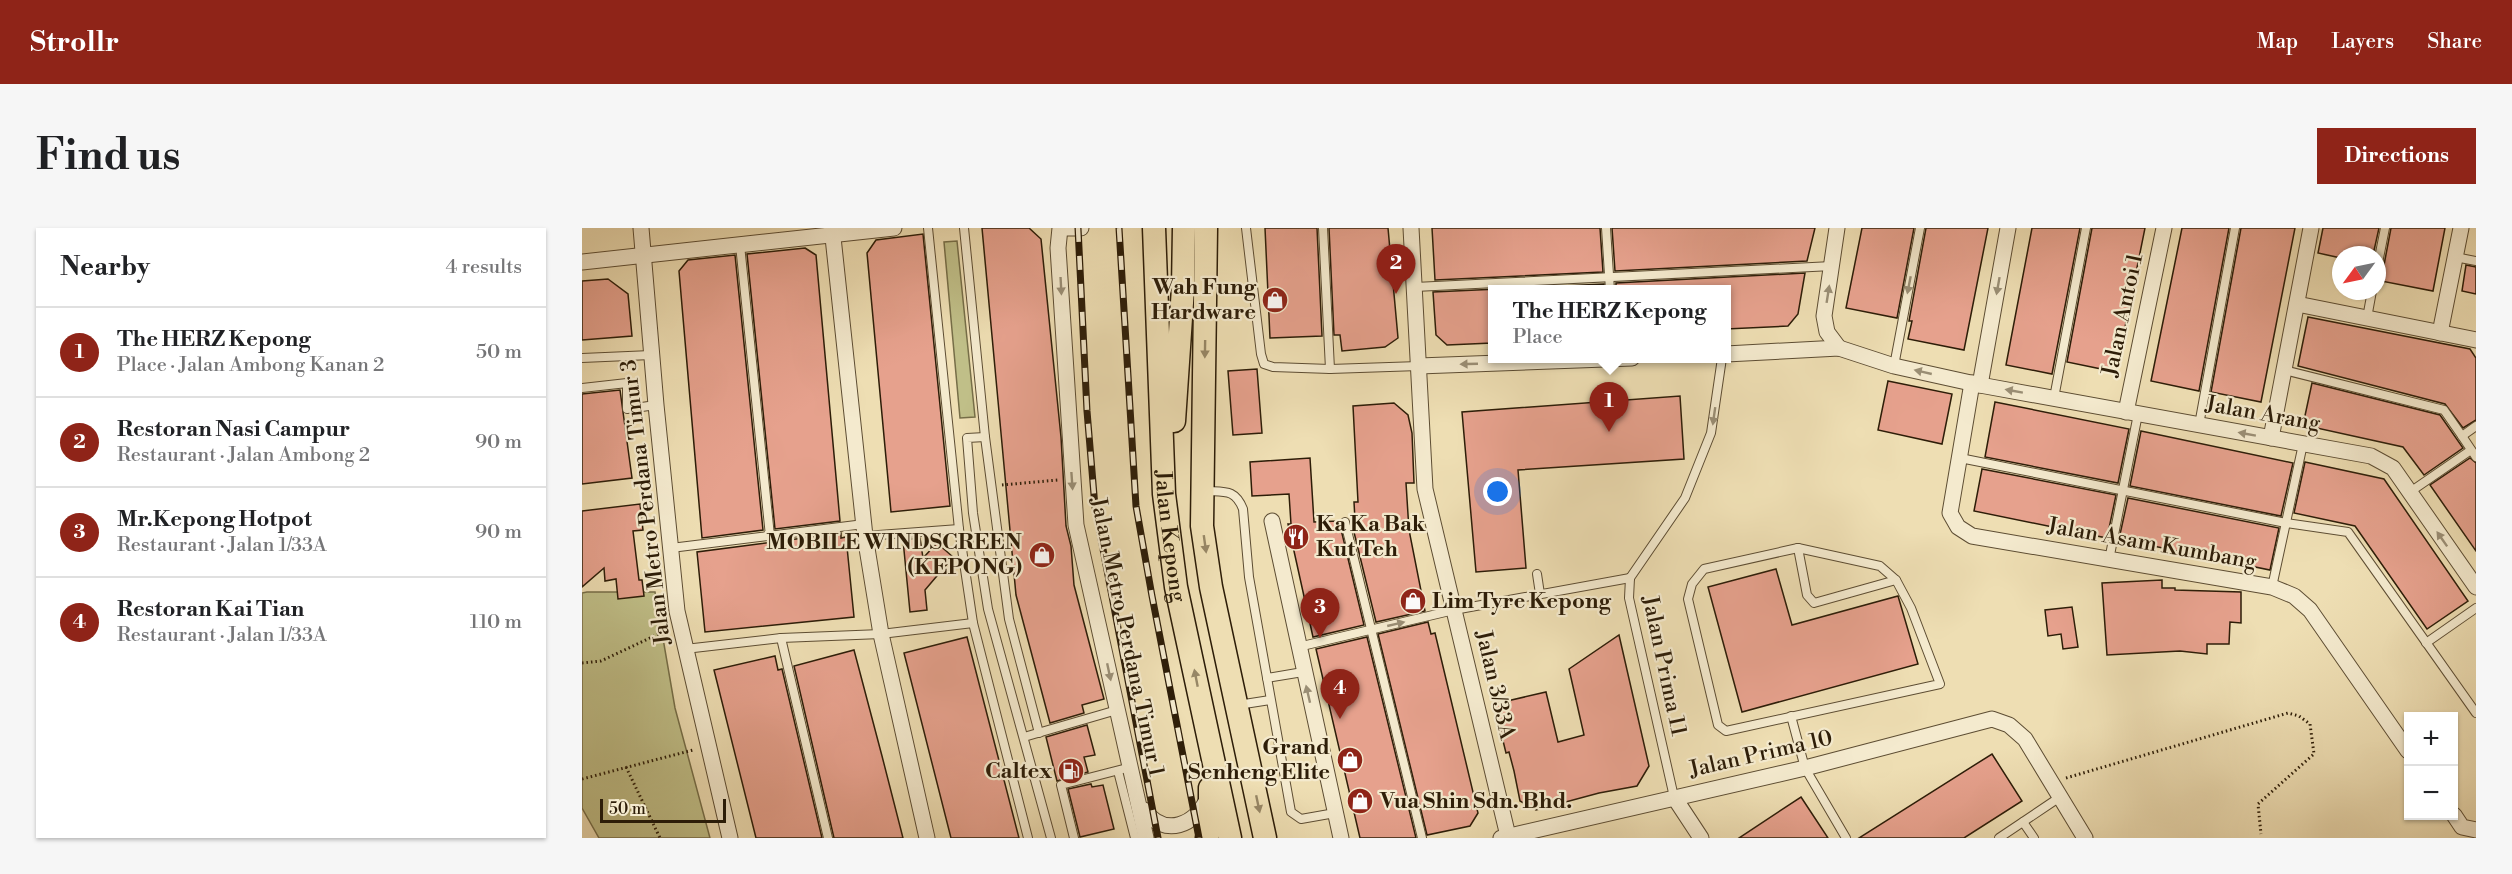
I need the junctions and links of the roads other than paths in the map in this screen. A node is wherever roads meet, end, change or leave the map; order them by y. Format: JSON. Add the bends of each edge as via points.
{"nodes":[{"id":1,"x":641,"y":228,"type":"edge"},
{"id":2,"x":894,"y":228,"type":"edge"},
{"id":3,"x":928,"y":228,"type":"edge"},
{"id":4,"x":964,"y":228,"type":"edge"},
{"id":5,"x":1060,"y":228,"type":"edge"},
{"id":6,"x":1066,"y":228,"type":"edge"},
{"id":7,"x":1081,"y":228,"type":"edge"},
{"id":8,"x":1154,"y":228,"type":"edge"},
{"id":9,"x":1184,"y":228,"type":"edge"},
{"id":10,"x":1206,"y":228,"type":"edge"},
{"id":11,"x":1246,"y":228,"type":"edge"},
{"id":12,"x":1323,"y":228,"type":"edge"},
{"id":13,"x":1411,"y":228,"type":"edge"},
{"id":14,"x":1606,"y":228,"type":"edge"},
{"id":15,"x":1838,"y":228,"type":"edge"},
{"id":16,"x":1920,"y":228,"type":"edge"},
{"id":17,"x":2008,"y":228,"type":"edge"},
{"id":18,"x":2086,"y":228,"type":"edge"},
{"id":19,"x":2164,"y":228,"type":"edge"},
{"id":20,"x":2235,"y":228,"type":"edge"},
{"id":21,"x":2311,"y":228,"type":"edge"},
{"id":22,"x":2385,"y":228,"type":"edge"},
{"id":23,"x":2462,"y":228,"type":"edge"},
{"id":24,"x":832,"y":231,"type":"edge"},
{"id":25,"x":740,"y":245,"type":"junction"},
{"id":26,"x":2381,"y":246,"type":"edge"},
{"id":27,"x":644,"y":256,"type":"junction"},
{"id":28,"x":2456,"y":257,"type":"junction"},
{"id":29,"x":2476,"y":261,"type":"edge"},
{"id":30,"x":582,"y":262,"type":"edge"},
{"id":31,"x":1832,"y":266,"type":"junction"},
{"id":32,"x":1609,"y":277,"type":"junction"},
{"id":33,"x":1610,"y":285,"type":"edge"},
{"id":34,"x":1415,"y":287,"type":"junction"},
{"id":35,"x":2371,"y":300,"type":"edge"},
{"id":36,"x":2296,"y":304,"type":"junction"},
{"id":37,"x":2367,"y":318,"type":"junction"},
{"id":38,"x":2440,"y":333,"type":"junction"},
{"id":39,"x":2476,"y":340,"type":"edge"},
{"id":40,"x":1839,"y":348,"type":"junction"},
{"id":41,"x":1731,"y":354,"type":"edge"},
{"id":42,"x":651,"y":355,"type":"junction"},
{"id":43,"x":582,"y":358,"type":"edge"},
{"id":44,"x":1503,"y":363,"type":"edge"},
{"id":45,"x":1721,"y":363,"type":"edge"},
{"id":46,"x":1419,"y":366,"type":"junction"},
{"id":47,"x":1894,"y":366,"type":"junction"},
{"id":48,"x":1330,"y":369,"type":"junction"},
{"id":49,"x":2282,"y":370,"type":"junction"},
{"id":50,"x":1976,"y":384,"type":"junction"},
{"id":51,"x":582,"y":388,"type":"edge"},
{"id":52,"x":2054,"y":398,"type":"junction"},
{"id":53,"x":656,"y":405,"type":"junction"},
{"id":54,"x":2132,"y":413,"type":"junction"},
{"id":55,"x":2199,"y":425,"type":"junction"},
{"id":56,"x":2476,"y":426,"type":"edge"},
{"id":57,"x":2462,"y":436,"type":"junction"},
{"id":58,"x":986,"y":437,"type":"junction"},
{"id":59,"x":2271,"y":438,"type":"junction"},
{"id":60,"x":2303,"y":444,"type":"junction"},
{"id":61,"x":2474,"y":453,"type":"edge"},
{"id":62,"x":1960,"y":458,"type":"junction"},
{"id":63,"x":2124,"y":489,"type":"junction"},
{"id":64,"x":1202,"y":491,"type":"junction"},
{"id":65,"x":2409,"y":492,"type":"junction"},
{"id":66,"x":1164,"y":494,"type":"junction"},
{"id":67,"x":1272,"y":520,"type":"dead end"},
{"id":68,"x":1345,"y":522,"type":"dead end"},
{"id":69,"x":2286,"y":523,"type":"junction"},
{"id":70,"x":960,"y":529,"type":"junction"},
{"id":71,"x":865,"y":530,"type":"junction"},
{"id":72,"x":770,"y":536,"type":"junction"},
{"id":73,"x":671,"y":548,"type":"junction"},
{"id":74,"x":1797,"y":548,"type":"junction"},
{"id":75,"x":2109,"y":560,"type":"junction"},
{"id":76,"x":1537,"y":574,"type":"dead end"},
{"id":77,"x":1630,"y":578,"type":"junction"},
{"id":78,"x":1896,"y":580,"type":"junction"},
{"id":79,"x":2476,"y":586,"type":"edge"},
{"id":80,"x":2272,"y":587,"type":"junction"},
{"id":81,"x":1540,"y":594,"type":"junction"},
{"id":82,"x":2476,"y":609,"type":"edge"},
{"id":83,"x":1454,"y":610,"type":"junction"},
{"id":84,"x":973,"y":623,"type":"junction"},
{"id":85,"x":1371,"y":630,"type":"junction"},
{"id":86,"x":881,"y":634,"type":"junction"},
{"id":87,"x":781,"y":638,"type":"junction"},
{"id":88,"x":2426,"y":643,"type":"junction"},
{"id":89,"x":1298,"y":647,"type":"junction"},
{"id":90,"x":685,"y":649,"type":"junction"},
{"id":91,"x":1304,"y":672,"type":"junction"},
{"id":92,"x":1267,"y":678,"type":"junction"},
{"id":93,"x":1270,"y":700,"type":"junction"},
{"id":94,"x":1237,"y":705,"type":"junction"},
{"id":95,"x":1117,"y":710,"type":"junction"},
{"id":96,"x":2476,"y":713,"type":"edge"},
{"id":97,"x":1791,"y":716,"type":"junction"},
{"id":98,"x":1039,"y":733,"type":"junction"},
{"id":99,"x":1209,"y":736,"type":"junction"},
{"id":100,"x":1024,"y":737,"type":"junction"},
{"id":101,"x":2404,"y":744,"type":"edge"},
{"id":102,"x":1805,"y":768,"type":"junction"},
{"id":103,"x":1125,"y":769,"type":"junction"},
{"id":104,"x":1210,"y":795,"type":"junction"},
{"id":105,"x":1674,"y":797,"type":"junction"},
{"id":106,"x":2060,"y":797,"type":"junction"},
{"id":107,"x":1139,"y":799,"type":"junction"},
{"id":108,"x":1335,"y":813,"type":"junction"},
{"id":109,"x":2457,"y":820,"type":"edge"},
{"id":110,"x":2023,"y":822,"type":"junction"},
{"id":111,"x":2476,"y":830,"type":"edge"},
{"id":112,"x":1534,"y":835,"type":"edge"},
{"id":113,"x":1505,"y":837,"type":"edge"},
{"id":114,"x":730,"y":838,"type":"edge"},
{"id":115,"x":828,"y":838,"type":"edge"},
{"id":116,"x":927,"y":838,"type":"edge"},
{"id":117,"x":1028,"y":838,"type":"edge"},
{"id":118,"x":1052,"y":838,"type":"edge"},
{"id":119,"x":1074,"y":838,"type":"edge"},
{"id":120,"x":1135,"y":838,"type":"edge"},
{"id":121,"x":1146,"y":838,"type":"edge"},
{"id":122,"x":1207,"y":838,"type":"edge"},
{"id":123,"x":1230,"y":838,"type":"edge"},
{"id":124,"x":1264,"y":838,"type":"edge"},
{"id":125,"x":1341,"y":838,"type":"edge"},
{"id":126,"x":1422,"y":838,"type":"edge"},
{"id":127,"x":1701,"y":838,"type":"edge"},
{"id":128,"x":1846,"y":838,"type":"edge"},
{"id":129,"x":1999,"y":838,"type":"edge"},
{"id":130,"x":2034,"y":838,"type":"edge"},
{"id":131,"x":2085,"y":838,"type":"edge"}],
"edges":[{"from":1,"to":27,"type":"street","name":"Jalan Metro Perdana Timur 3"},
{"from":2,"to":24,"type":"street"},
{"from":3,"to":70,"type":"lane"},
{"from":4,"to":58,"type":"lane"},
{"from":5,"to":95,"type":"street","name":"Jalan Metro Perdana Timur 1","one_way":true,"via":[[1058,248],[1076,525]]},
{"from":6,"to":7,"type":"street"},
{"from":8,"to":66,"type":"main road","name":"Jalan Kepong"},
{"from":9,"to":66,"type":"main road","via":[[1174,418]]},
{"from":10,"to":64,"type":"main road","name":"Jalan Kepong","one_way":true},
{"from":11,"to":48,"type":"lane","via":[[1264,364]]},
{"from":12,"to":48,"type":"lane"},
{"from":13,"to":34,"type":"street","name":"Jalan 3/33A"},
{"from":14,"to":32,"type":"lane"},
{"from":15,"to":31,"type":"street"},
{"from":16,"to":47,"type":"lane","one_way":true},
{"from":17,"to":50,"type":"street","name":"Jalan Asam Kumbang","one_way":true},
{"from":18,"to":52,"type":"lane"},
{"from":19,"to":54,"type":"street","name":"Jalan Antoi 1"},
{"from":20,"to":55,"type":"lane"},
{"from":21,"to":36,"type":"street"},
{"from":22,"to":26,"type":"lane"},
{"from":23,"to":28,"type":"street"},
{"from":24,"to":25,"type":"street"},
{"from":24,"to":71,"type":"street"},
{"from":25,"to":27,"type":"street"},
{"from":25,"to":72,"type":"lane"},
{"from":27,"to":30,"type":"street"},
{"from":27,"to":42,"type":"street","name":"Jalan Metro Perdana Timur 3"},
{"from":28,"to":29,"type":"lane"},
{"from":28,"to":38,"type":"street"},
{"from":31,"to":32,"type":"lane"},
{"from":40,"to":31,"type":"street","one_way":true,"via":[[1827,332],[1824,316]]},
{"from":32,"to":33,"type":"lane"},
{"from":32,"to":34,"type":"lane"},
{"from":34,"to":46,"type":"street","name":"Jalan 3/33A"},
{"from":35,"to":37,"type":"lane"},
{"from":36,"to":37,"type":"street"},
{"from":36,"to":49,"type":"street"},
{"from":37,"to":38,"type":"street"},
{"from":38,"to":39,"type":"street"},
{"from":40,"to":41,"type":"street"},
{"from":40,"to":47,"type":"street","name":"Jalan Arang"},
{"from":42,"to":43,"type":"lane"},
{"from":42,"to":53,"type":"street","name":"Jalan Metro Perdana Timur 3"},
{"from":44,"to":46,"type":"street","one_way":true},
{"from":45,"to":77,"type":"lane","one_way":true,"via":[[1712,433],[1685,498]]},
{"from":46,"to":48,"type":"lane"},
{"from":46,"to":83,"type":"street","name":"Jalan 3/33A","via":[[1425,489]]},
{"from":50,"to":47,"type":"street","name":"Jalan Arang","one_way":true},
{"from":49,"to":57,"type":"lane","via":[[2444,410]]},
{"from":49,"to":59,"type":"street"},
{"from":52,"to":50,"type":"street","name":"Jalan Arang","one_way":true},
{"from":50,"to":62,"type":"street","name":"Jalan Asam Kumbang"},
{"from":51,"to":53,"type":"lane","via":[[627,383],[627,409]]},
{"from":52,"to":54,"type":"street","name":"Jalan Arang"},
{"from":53,"to":73,"type":"street","name":"Jalan Metro Perdana Timur 3"},
{"from":54,"to":55,"type":"street","name":"Jalan Arang"},
{"from":54,"to":63,"type":"lane"},
{"from":59,"to":55,"type":"street","name":"Jalan Arang","one_way":true},
{"from":56,"to":57,"type":"lane"},
{"from":57,"to":61,"type":"lane"},
{"from":58,"to":98,"type":"lane","via":[[1009,619]]},
{"from":58,"to":100,"type":"lane","via":[[967,438],[973,513],[988,609]]},
{"from":59,"to":60,"type":"street","name":"Jalan Arang"},
{"from":60,"to":65,"type":"street","name":"Jalan Arang","via":[[2371,456],[2393,468]]},
{"from":60,"to":69,"type":"lane"},
{"from":61,"to":65,"type":"lane"},
{"from":62,"to":63,"type":"lane"},
{"from":62,"to":75,"type":"street","name":"Jalan Asam Kumbang","via":[[1950,513],[1958,528],[1972,536]]},
{"from":63,"to":69,"type":"lane"},
{"from":63,"to":75,"type":"lane"},
{"from":64,"to":92,"type":"lane","via":[[1229,492],[1243,509],[1249,577]]},
{"from":64,"to":94,"type":"main road","name":"Jalan Kepong","one_way":true,"via":[[1202,526],[1211,586]]},
{"from":79,"to":65,"type":"street","name":"Jalan Arang","one_way":true},
{"from":99,"to":66,"type":"main road","name":"Jalan Kepong","one_way":true,"via":[[1176,587]]},
{"from":67,"to":89,"type":"street"},
{"from":68,"to":85,"type":"lane"},
{"from":69,"to":80,"type":"lane"},
{"from":69,"to":88,"type":"lane","via":[[2349,532]]},
{"from":70,"to":71,"type":"lane"},
{"from":70,"to":84,"type":"lane"},
{"from":71,"to":72,"type":"lane"},
{"from":71,"to":86,"type":"street"},
{"from":72,"to":73,"type":"lane"},
{"from":73,"to":90,"type":"street","name":"Jalan Metro Perdana Timur 3"},
{"from":74,"to":78,"type":"lane","via":[[1880,566]]},
{"from":74,"to":78,"type":"lane","via":[[1807,595],[1814,603]]},
{"from":74,"to":97,"type":"lane","via":[[1704,568],[1692,584],[1688,599],[1721,729]]},
{"from":75,"to":80,"type":"street","name":"Jalan Asam Kumbang"},
{"from":76,"to":81,"type":"lane"},
{"from":77,"to":81,"type":"lane"},
{"from":77,"to":105,"type":"lane","name":"Jalan Prima 11","via":[[1629,598]]},
{"from":78,"to":97,"type":"lane","via":[[1940,684]]},
{"from":80,"to":101,"type":"street","name":"Jalan Asam Kumbang","via":[[2294,596],[2310,610]]},
{"from":81,"to":83,"type":"lane"},
{"from":82,"to":88,"type":"lane"},
{"from":85,"to":83,"type":"lane","one_way":true},
{"from":83,"to":113,"type":"street","name":"Jalan 3/33A"},
{"from":84,"to":86,"type":"lane"},
{"from":84,"to":117,"type":"lane"},
{"from":85,"to":89,"type":"lane"},
{"from":85,"to":126,"type":"lane"},
{"from":86,"to":87,"type":"lane"},
{"from":86,"to":116,"type":"street"},
{"from":87,"to":90,"type":"lane"},
{"from":87,"to":115,"type":"lane"},
{"from":88,"to":96,"type":"lane"},
{"from":89,"to":91,"type":"street"},
{"from":90,"to":114,"type":"street","name":"Jalan Metro Perdana Timur 3"},
{"from":91,"to":92,"type":"lane"},
{"from":108,"to":91,"type":"street","one_way":true},
{"from":92,"to":93,"type":"lane"},
{"from":93,"to":94,"type":"lane"},
{"from":93,"to":108,"type":"lane","via":[[1291,812],[1301,819]]},
{"from":94,"to":124,"type":"main road","name":"Jalan Kepong","one_way":true},
{"from":95,"to":98,"type":"lane"},
{"from":95,"to":103,"type":"street","name":"Jalan Metro Perdana Timur 1"},
{"from":97,"to":102,"type":"lane"},
{"from":98,"to":100,"type":"lane"},
{"from":99,"to":104,"type":"main road"},
{"from":99,"to":123,"type":"main road","name":"Jalan Kepong"},
{"from":100,"to":118,"type":"lane"},
{"from":102,"to":105,"type":"street","name":"Jalan Prima 10"},
{"from":102,"to":106,"type":"street","name":"Jalan Prima 10","via":[[1992,719],[2009,725],[2025,739]]},
{"from":102,"to":128,"type":"lane"},
{"from":103,"to":107,"type":"street","name":"Jalan Metro Perdana Timur 1"},
{"from":103,"to":119,"type":"lane","via":[[1061,785]]},
{"from":103,"to":120,"type":"lane"},
{"from":104,"to":107,"type":"street","via":[[1191,822],[1166,830],[1151,823]]},
{"from":104,"to":122,"type":"main road"},
{"from":105,"to":112,"type":"street","name":"Jalan Prima 10"},
{"from":105,"to":127,"type":"street"},
{"from":106,"to":110,"type":"lane"},
{"from":106,"to":131,"type":"street"},
{"from":107,"to":121,"type":"street","name":"Jalan Metro Perdana Timur 1"},
{"from":108,"to":125,"type":"street"},
{"from":109,"to":111,"type":"street","via":[[2462,827]]},
{"from":110,"to":129,"type":"lane"},
{"from":110,"to":130,"type":"lane"},
{"from":112,"to":113,"type":"street","name":"Jalan Prima 10"}]}
